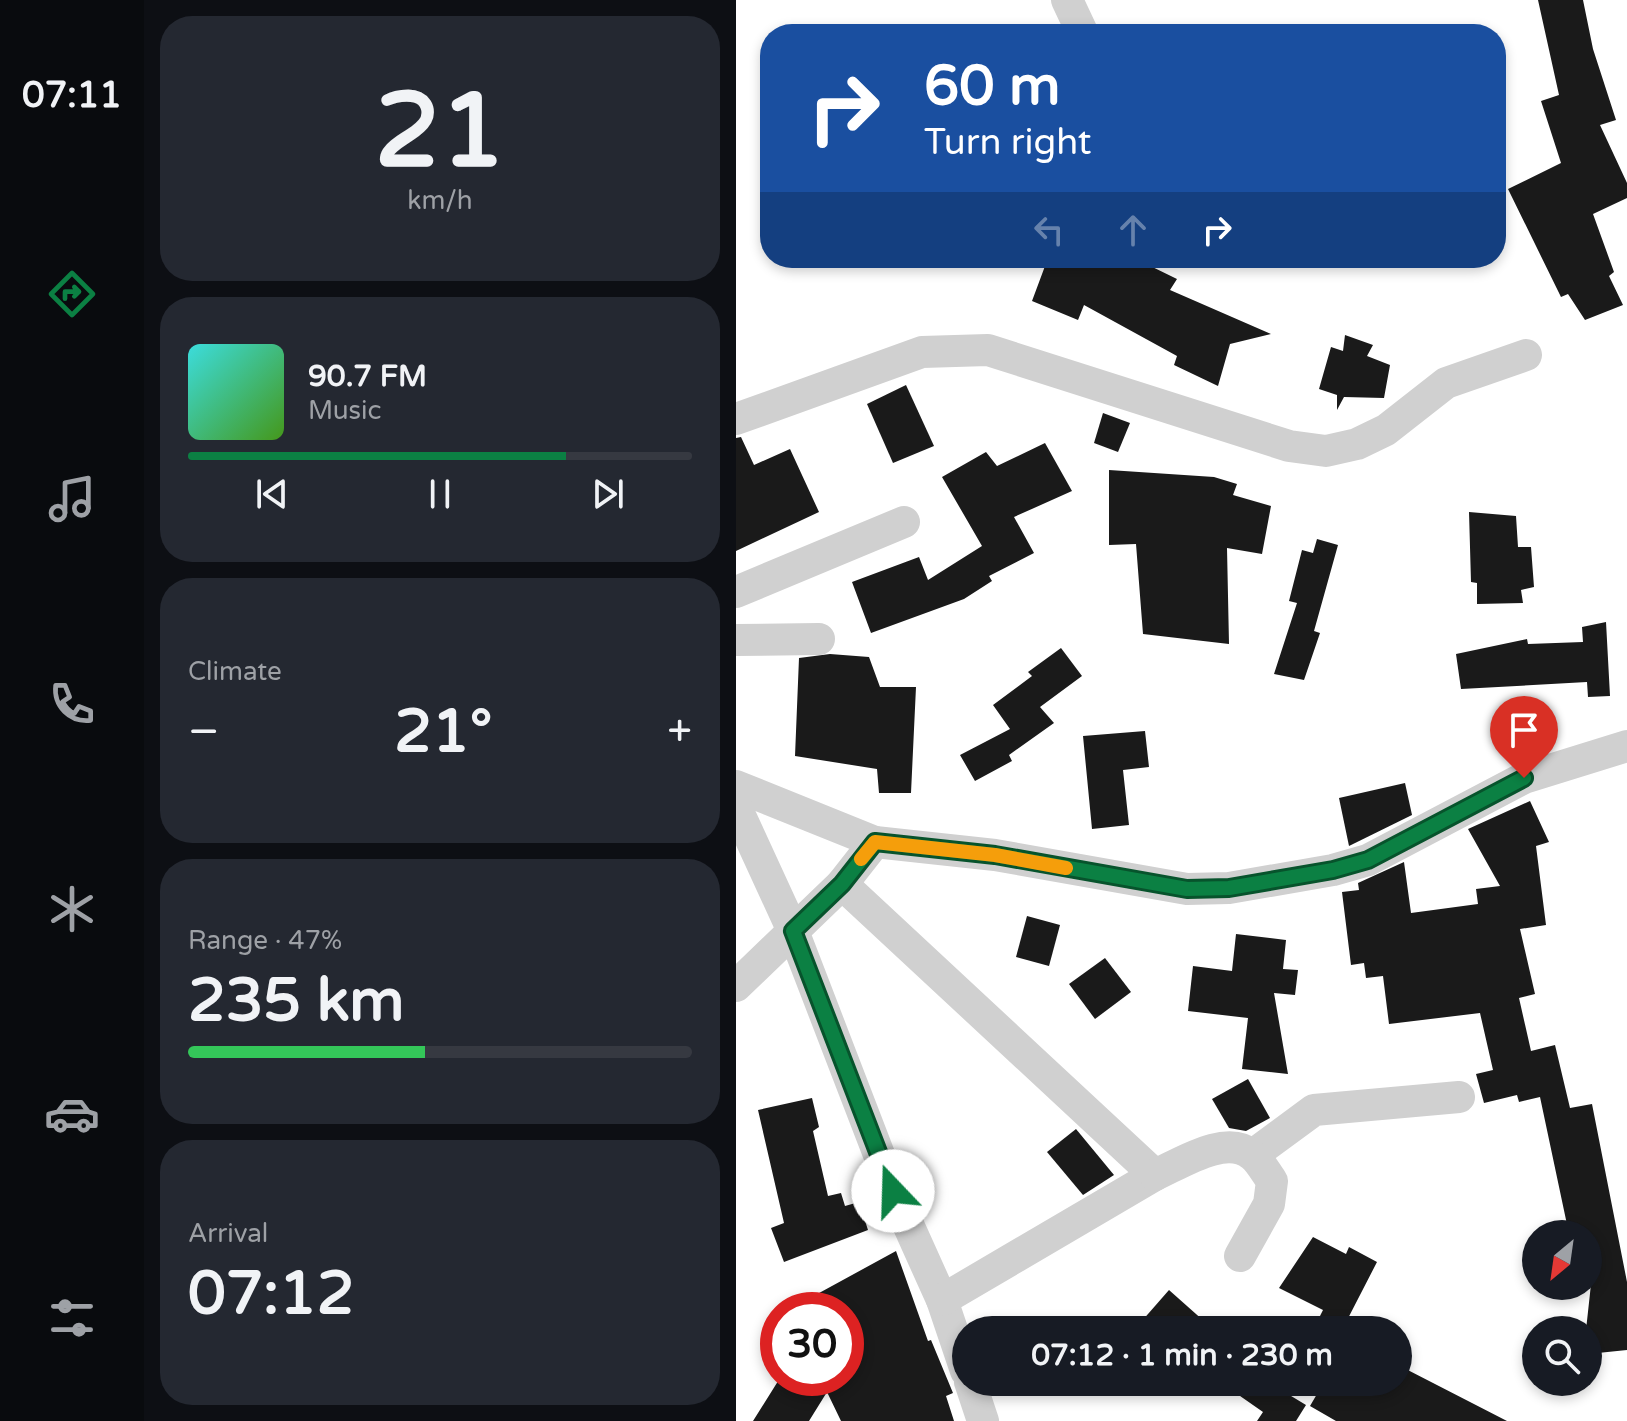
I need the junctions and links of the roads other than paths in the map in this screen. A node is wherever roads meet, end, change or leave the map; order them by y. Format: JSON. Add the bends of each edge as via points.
{"nodes":[{"id":1,"x":1067,"y":0,"type":"edge"},
{"id":2,"x":1078,"y":24,"type":"edge"},
{"id":3,"x":1526,"y":355,"type":"dead end"},
{"id":4,"x":736,"y":419,"type":"edge"},
{"id":5,"x":904,"y":522,"type":"dead end"},
{"id":6,"x":736,"y":592,"type":"edge"},
{"id":7,"x":819,"y":639,"type":"dead end"},
{"id":8,"x":736,"y":640,"type":"edge"},
{"id":9,"x":1627,"y":746,"type":"edge"},
{"id":10,"x":736,"y":786,"type":"edge"},
{"id":11,"x":736,"y":807,"type":"edge"},
{"id":12,"x":875,"y":842,"type":"junction"},
{"id":13,"x":842,"y":884,"type":"junction"},
{"id":14,"x":793,"y":931,"type":"junction"},
{"id":15,"x":736,"y":986,"type":"edge"},
{"id":16,"x":1459,"y":1097,"type":"dead end"},
{"id":17,"x":1253,"y":1155,"type":"junction"},
{"id":18,"x":1155,"y":1175,"type":"junction"},
{"id":19,"x":1240,"y":1256,"type":"dead end"},
{"id":20,"x":942,"y":1300,"type":"junction"},
{"id":21,"x":952,"y":1330,"type":"edge"},
{"id":22,"x":975,"y":1396,"type":"edge"},
{"id":23,"x":983,"y":1421,"type":"edge"}],
"edges":[{"from":1,"to":2,"type":"street"},
{"from":3,"to":4,"type":"street","via":[[1446,383],[1386,430],[1326,451],[1289,446],[988,350],[922,352]]},
{"from":5,"to":6,"type":"street"},
{"from":7,"to":8,"type":"street"},
{"from":9,"to":12,"type":"street","via":[[1524,778],[1368,860],[1229,888],[1187,889],[995,855]]},
{"from":10,"to":12,"type":"street"},
{"from":11,"to":14,"type":"street"},
{"from":12,"to":13,"type":"street"},
{"from":13,"to":14,"type":"street"},
{"from":13,"to":18,"type":"street"},
{"from":14,"to":15,"type":"street"},
{"from":14,"to":20,"type":"street","via":[[893,1191]]},
{"from":16,"to":17,"type":"street","via":[[1314,1110]]},
{"from":17,"to":18,"type":"street","via":[[1236,1147],[1212,1150]]},
{"from":17,"to":19,"type":"street","via":[[1272,1181],[1269,1204]]},
{"from":18,"to":20,"type":"street"},
{"from":20,"to":21,"type":"street"},
{"from":22,"to":23,"type":"street"}]}
